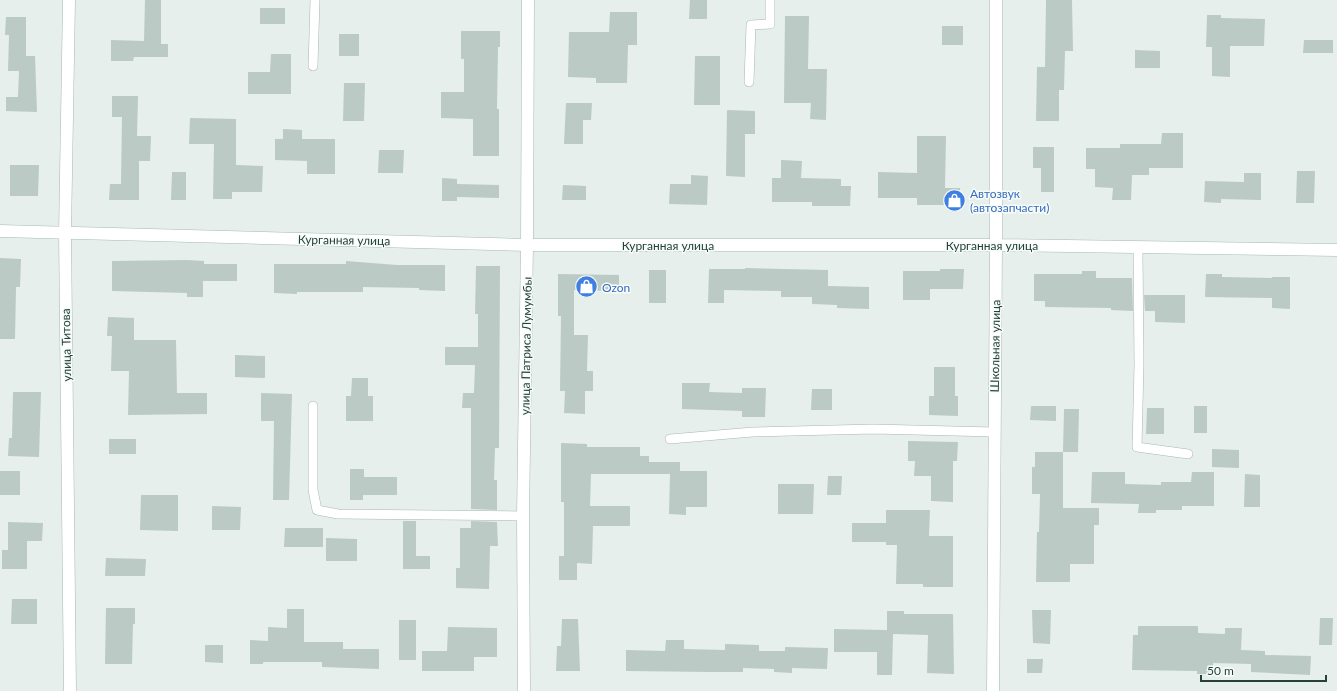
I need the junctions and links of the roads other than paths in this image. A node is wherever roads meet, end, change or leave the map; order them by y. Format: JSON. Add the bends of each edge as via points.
{"nodes":[{"id":1,"x":69,"y":0,"type":"edge"},
{"id":2,"x":315,"y":0,"type":"edge"},
{"id":3,"x":528,"y":0,"type":"edge"},
{"id":4,"x":770,"y":0,"type":"edge"},
{"id":5,"x":996,"y":0,"type":"edge"},
{"id":6,"x":314,"y":66,"type":"dead end"},
{"id":7,"x":749,"y":82,"type":"dead end"},
{"id":8,"x":0,"y":231,"type":"edge"},
{"id":9,"x":65,"y":233,"type":"junction"},
{"id":10,"x":528,"y":245,"type":"junction"},
{"id":11,"x":996,"y":245,"type":"junction"},
{"id":12,"x":1138,"y":248,"type":"junction"},
{"id":13,"x":1337,"y":250,"type":"edge"},
{"id":14,"x":313,"y":406,"type":"dead end"},
{"id":15,"x":994,"y":432,"type":"junction"},
{"id":16,"x":670,"y":439,"type":"dead end"},
{"id":17,"x":1188,"y":454,"type":"dead end"},
{"id":18,"x":522,"y":516,"type":"junction"},
{"id":19,"x":70,"y":691,"type":"edge"},
{"id":20,"x":524,"y":691,"type":"edge"},
{"id":21,"x":993,"y":691,"type":"edge"}],
"edges":[{"from":1,"to":9,"type":"street","name":"улица Титова"},
{"from":2,"to":6,"type":"lane"},
{"from":3,"to":10,"type":"street","name":"улица Патриса Лумумбы"},
{"from":4,"to":7,"type":"lane","via":[[770,24],[750,26]]},
{"from":5,"to":11,"type":"street","name":"Школьная улица"},
{"from":8,"to":9,"type":"street","name":"Курганная улица"},
{"from":9,"to":10,"type":"street","name":"Курганная улица"},
{"from":9,"to":19,"type":"street","name":"улица Титова"},
{"from":10,"to":11,"type":"street","name":"Курганная улица"},
{"from":10,"to":18,"type":"street","name":"улица Патриса Лумумбы"},
{"from":11,"to":12,"type":"street","name":"Курганная улица"},
{"from":11,"to":15,"type":"street","name":"Школьная улица"},
{"from":12,"to":13,"type":"street","name":"Курганная улица"},
{"from":12,"to":17,"type":"lane","via":[[1137,447]]},
{"from":14,"to":18,"type":"lane","via":[[313,490],[317,510],[338,514]]},
{"from":15,"to":16,"type":"lane","via":[[874,429],[753,432]]},
{"from":15,"to":21,"type":"street","name":"Школьная улица"},
{"from":18,"to":20,"type":"street","name":"улица Патриса Лумумбы"}]}
